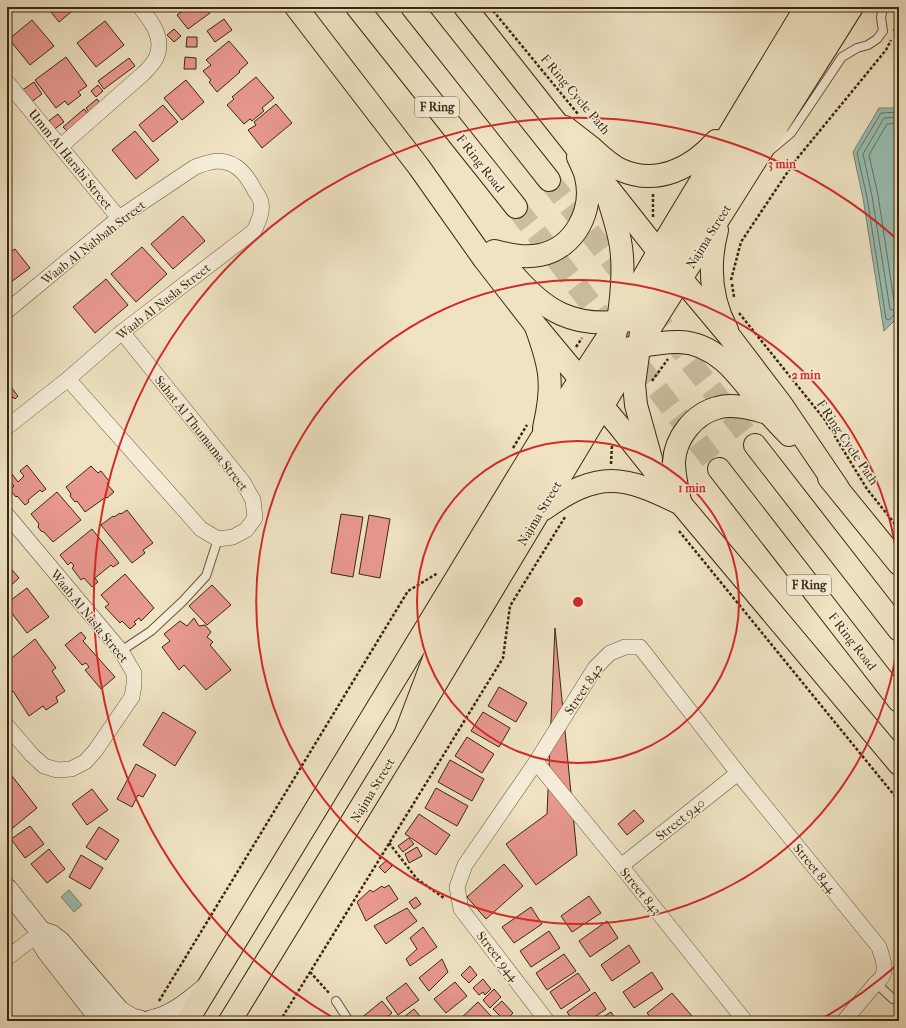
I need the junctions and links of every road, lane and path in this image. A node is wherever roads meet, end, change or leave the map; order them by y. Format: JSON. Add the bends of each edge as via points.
{"nodes":[{"id":1,"x":140,"y":7,"type":"edge"},
{"id":2,"x":296,"y":7,"type":"edge"},
{"id":3,"x":357,"y":7,"type":"edge"},
{"id":4,"x":412,"y":7,"type":"edge"},
{"id":5,"x":465,"y":7,"type":"edge"},
{"id":6,"x":490,"y":7,"type":"edge"},
{"id":7,"x":806,"y":7,"type":"edge"},
{"id":8,"x":827,"y":7,"type":"edge"},
{"id":9,"x":852,"y":7,"type":"edge"},
{"id":10,"x":883,"y":7,"type":"edge"},
{"id":11,"x":899,"y":19,"type":"edge"},
{"id":12,"x":894,"y":32,"type":"dead end"},
{"id":13,"x":892,"y":38,"type":"dead end"},
{"id":14,"x":7,"y":82,"type":"edge"},
{"id":15,"x":739,"y":117,"type":"junction"},
{"id":16,"x":553,"y":118,"type":"junction"},
{"id":17,"x":581,"y":118,"type":"dead end"},
{"id":18,"x":572,"y":143,"type":"junction"},
{"id":19,"x":61,"y":146,"type":"junction"},
{"id":20,"x":751,"y":166,"type":"junction"},
{"id":21,"x":419,"y":167,"type":"junction"},
{"id":22,"x":245,"y":174,"type":"joint"},
{"id":23,"x":549,"y":180,"type":"tunnel mouth"},
{"id":24,"x":603,"y":182,"type":"junction"},
{"id":25,"x":516,"y":207,"type":"tunnel mouth"},
{"id":26,"x":724,"y":211,"type":"junction"},
{"id":27,"x":120,"y":218,"type":"junction"},
{"id":28,"x":494,"y":251,"type":"junction"},
{"id":29,"x":670,"y":265,"type":"junction"},
{"id":30,"x":722,"y":281,"type":"junction"},
{"id":31,"x":735,"y":302,"type":"dead end"},
{"id":32,"x":737,"y":309,"type":"dead end"},
{"id":33,"x":7,"y":310,"type":"edge"},
{"id":34,"x":651,"y":317,"type":"junction"},
{"id":35,"x":617,"y":323,"type":"junction"},
{"id":36,"x":536,"y":326,"type":"junction"},
{"id":37,"x":122,"y":332,"type":"junction"},
{"id":38,"x":730,"y":337,"type":"junction"},
{"id":39,"x":680,"y":342,"type":"junction"},
{"id":40,"x":638,"y":346,"type":"junction"},
{"id":41,"x":604,"y":353,"type":"junction"},
{"id":42,"x":68,"y":379,"type":"junction"},
{"id":43,"x":591,"y":393,"type":"junction"},
{"id":44,"x":636,"y":405,"type":"junction"},
{"id":45,"x":768,"y":413,"type":"junction"},
{"id":46,"x":7,"y":427,"type":"edge"},
{"id":47,"x":535,"y":430,"type":"junction"},
{"id":48,"x":755,"y":445,"type":"tunnel mouth"},
{"id":49,"x":510,"y":454,"type":"dead end"},
{"id":50,"x":719,"y":469,"type":"tunnel mouth"},
{"id":51,"x":655,"y":472,"type":"junction"},
{"id":52,"x":838,"y":488,"type":"junction"},
{"id":53,"x":681,"y":504,"type":"junction"},
{"id":54,"x":540,"y":512,"type":"junction"},
{"id":55,"x":7,"y":515,"type":"edge"},
{"id":56,"x":566,"y":516,"type":"dead end"},
{"id":57,"x":676,"y":527,"type":"dead end"},
{"id":58,"x":899,"y":529,"type":"edge"},
{"id":59,"x":218,"y":539,"type":"junction"},
{"id":60,"x":899,"y":564,"type":"edge"},
{"id":61,"x":442,"y":567,"type":"dead end"},
{"id":62,"x":899,"y":630,"type":"edge"},
{"id":63,"x":121,"y":651,"type":"junction"},
{"id":64,"x":899,"y":700,"type":"edge"},
{"id":65,"x":7,"y":726,"type":"edge"},
{"id":66,"x":405,"y":735,"type":"junction"},
{"id":67,"x":536,"y":762,"type":"junction"},
{"id":68,"x":899,"y":764,"type":"edge"},
{"id":69,"x":738,"y":773,"type":"junction"},
{"id":70,"x":899,"y":802,"type":"edge"},
{"id":71,"x":390,"y":843,"type":"junction"},
{"id":72,"x":621,"y":866,"type":"junction"},
{"id":73,"x":457,"y":887,"type":"joint"},
{"id":74,"x":7,"y":889,"type":"edge"},
{"id":75,"x":461,"y":909,"type":"junction"},
{"id":76,"x":41,"y":932,"type":"junction"},
{"id":77,"x":7,"y":958,"type":"edge"},
{"id":78,"x":310,"y":972,"type":"junction"},
{"id":79,"x":876,"y":983,"type":"junction"},
{"id":80,"x":207,"y":987,"type":"junction"},
{"id":81,"x":899,"y":999,"type":"edge"},
{"id":82,"x":336,"y":1001,"type":"joint"},
{"id":83,"x":153,"y":1013,"type":"edge"},
{"id":84,"x":102,"y":1021,"type":"edge"},
{"id":85,"x":140,"y":1021,"type":"edge"},
{"id":86,"x":186,"y":1021,"type":"edge"},
{"id":87,"x":230,"y":1021,"type":"edge"},
{"id":88,"x":280,"y":1021,"type":"edge"},
{"id":89,"x":349,"y":1021,"type":"edge"},
{"id":90,"x":547,"y":1021,"type":"edge"},
{"id":91,"x":745,"y":1021,"type":"edge"},
{"id":92,"x":844,"y":1021,"type":"edge"}],
"edges":[{"from":1,"to":19,"type":"street","via":[[157,32],[159,47],[155,60],[144,73]]},
{"from":2,"to":21,"type":"main road"},
{"from":3,"to":25,"type":"main road","name":"F Ring Road","number":"F Ring"},
{"from":4,"to":23,"type":"main road","number":"F Ring"},
{"from":5,"to":16,"type":"main road"},
{"from":6,"to":17,"type":"path","name":"F Ring Cycle Path"},
{"from":7,"to":15,"type":"main road","name":"Najma Street"},
{"from":8,"to":29,"type":"main road"},
{"from":9,"to":20,"type":"main road","name":"Najma Street"},
{"from":10,"to":20,"type":"lane","via":[[883,31],[877,39],[842,57],[791,134]]},
{"from":11,"to":12,"type":"path"},
{"from":13,"to":30,"type":"path","via":[[886,50],[795,161],[741,242]]},
{"from":14,"to":19,"type":"street","name":"Umm Al Harabi Street"},
{"from":15,"to":16,"type":"main road","via":[[700,157],[673,172],[653,176],[634,175],[620,170]]},
{"from":15,"to":29,"type":"main road","name":"Najma Street"},
{"from":16,"to":18,"type":"main road"},
{"from":18,"to":24,"type":"main road"},
{"from":18,"to":28,"type":"main road","via":[[586,177],[588,197],[586,212],[579,228],[557,249],[541,255],[513,256]]},
{"from":19,"to":27,"type":"street","name":"Umm Al Harabi Street"},
{"from":20,"to":26,"type":"main road","name":"Najma Street"},
{"from":21,"to":28,"type":"main road"},
{"from":21,"to":36,"type":"main road","via":[[484,259]]},
{"from":22,"to":27,"type":"street","name":"Waab Al Nabbah Street","via":[[237,166],[228,163],[208,162],[195,167]]},
{"from":22,"to":37,"type":"street","name":"Waab Al Nasla Street","via":[[260,201],[261,210],[254,231]]},
{"from":24,"to":29,"type":"main road"},
{"from":24,"to":35,"type":"main road","via":[[621,243],[623,268]]},
{"from":26,"to":29,"type":"main road","name":"Najma Street"},
{"from":26,"to":30,"type":"main road","via":[[717,228],[711,264]]},
{"from":27,"to":33,"type":"street","name":"Waab Al Nabbah Street"},
{"from":28,"to":35,"type":"main road","via":[[521,284],[540,302],[557,312],[575,320],[602,324]]},
{"from":29,"to":34,"type":"main road","via":[[654,291]]},
{"from":29,"to":35,"type":"main road","name":"Najma Street"},
{"from":29,"to":38,"type":"main road"},
{"from":30,"to":31,"type":"path"},
{"from":30,"to":38,"type":"main road","via":[[715,302]]},
{"from":32,"to":58,"type":"path","name":"F Ring Cycle Path","via":[[825,420],[867,489]]},
{"from":34,"to":35,"type":"main road"},
{"from":34,"to":40,"type":"main road"},
{"from":35,"to":41,"type":"main road"},
{"from":36,"to":43,"type":"main road"},
{"from":36,"to":47,"type":"main road","via":[[547,359],[550,390],[548,408]]},
{"from":37,"to":42,"type":"street","name":"Waab Al Nasla Street"},
{"from":37,"to":59,"type":"street","name":"Sahat Al Thumama Street","via":[[244,482],[253,500],[255,518],[246,530],[233,537]]},
{"from":38,"to":52,"type":"main road","via":[[781,404]]},
{"from":39,"to":40,"type":"main road"},
{"from":39,"to":44,"type":"path"},
{"from":39,"to":45,"type":"main road","via":[[707,348],[720,357],[746,383]]},
{"from":40,"to":41,"type":"main road"},
{"from":40,"to":43,"type":"main road","name":"Najma Street"},
{"from":40,"to":44,"type":"main road","via":[[634,384]]},
{"from":41,"to":43,"type":"main road","via":[[604,370]]},
{"from":42,"to":46,"type":"street","name":"Waab Al Nasla Street"},
{"from":42,"to":59,"type":"street","via":[[200,529]]},
{"from":43,"to":47,"type":"main road","name":"Najma Street"},
{"from":43,"to":51,"type":"main road"},
{"from":43,"to":54,"type":"main road","name":"Najma Street"},
{"from":43,"to":66,"type":"main road","via":[[441,640]]},
{"from":44,"to":51,"type":"main road"},
{"from":45,"to":52,"type":"main road"},
{"from":45,"to":53,"type":"main road","via":[[734,406],[717,408],[701,415],[689,425],[679,441],[674,460],[675,481]]},
{"from":47,"to":49,"type":"path"},
{"from":47,"to":80,"type":"main road","name":"Najma Street"},
{"from":48,"to":62,"type":"main road"},
{"from":50,"to":64,"type":"main road","name":"F Ring Road","number":"F Ring"},
{"from":51,"to":53,"type":"main road"},
{"from":52,"to":60,"type":"main road"},
{"from":53,"to":54,"type":"main road","via":[[639,485],[610,480],[576,489]]},
{"from":53,"to":68,"type":"main road"},
{"from":54,"to":66,"type":"main road","name":"Najma Street"},
{"from":55,"to":63,"type":"street","name":"Waab Al Nasla Street"},
{"from":56,"to":71,"type":"path","via":[[510,606],[503,658]]},
{"from":57,"to":70,"type":"path"},
{"from":59,"to":63,"type":"lane","via":[[206,576],[151,631]]},
{"from":61,"to":83,"type":"path","via":[[438,573],[408,591]]},
{"from":63,"to":65,"type":"street","name":"Waab Al Nasla Street","via":[[134,673],[132,697],[85,762],[72,769],[57,770],[44,766],[32,756]]},
{"from":66,"to":87,"type":"main road","name":"Najma Street"},
{"from":67,"to":69,"type":"street","name":"Street 842","via":[[596,668],[610,653],[625,647],[640,647]]},
{"from":67,"to":72,"type":"street","name":"Street 843"},
{"from":67,"to":73,"type":"street","name":"Street 842","via":[[465,866]]},
{"from":69,"to":72,"type":"street","name":"Street 940"},
{"from":69,"to":79,"type":"street","name":"Street 844","via":[[878,947],[885,967],[881,980]]},
{"from":71,"to":75,"type":"path","via":[[417,879]]},
{"from":71,"to":78,"type":"path"},
{"from":72,"to":91,"type":"street","name":"Street 843"},
{"from":73,"to":75,"type":"street","name":"Street 944"},
{"from":74,"to":76,"type":"street"},
{"from":75,"to":90,"type":"street","name":"Street 944"},
{"from":76,"to":77,"type":"street"},
{"from":76,"to":84,"type":"street","via":[[44,947]]},
{"from":76,"to":85,"type":"street","via":[[51,935],[60,942],[119,1011]]},
{"from":78,"to":82,"type":"path"},
{"from":78,"to":88,"type":"path"},
{"from":79,"to":81,"type":"lane","via":[[893,999]]},
{"from":79,"to":92,"type":"street"},
{"from":80,"to":83,"type":"street","via":[[186,1004],[157,1020]]},
{"from":80,"to":86,"type":"main road","name":"Najma Street"},
{"from":82,"to":89,"type":"lane"}]}
